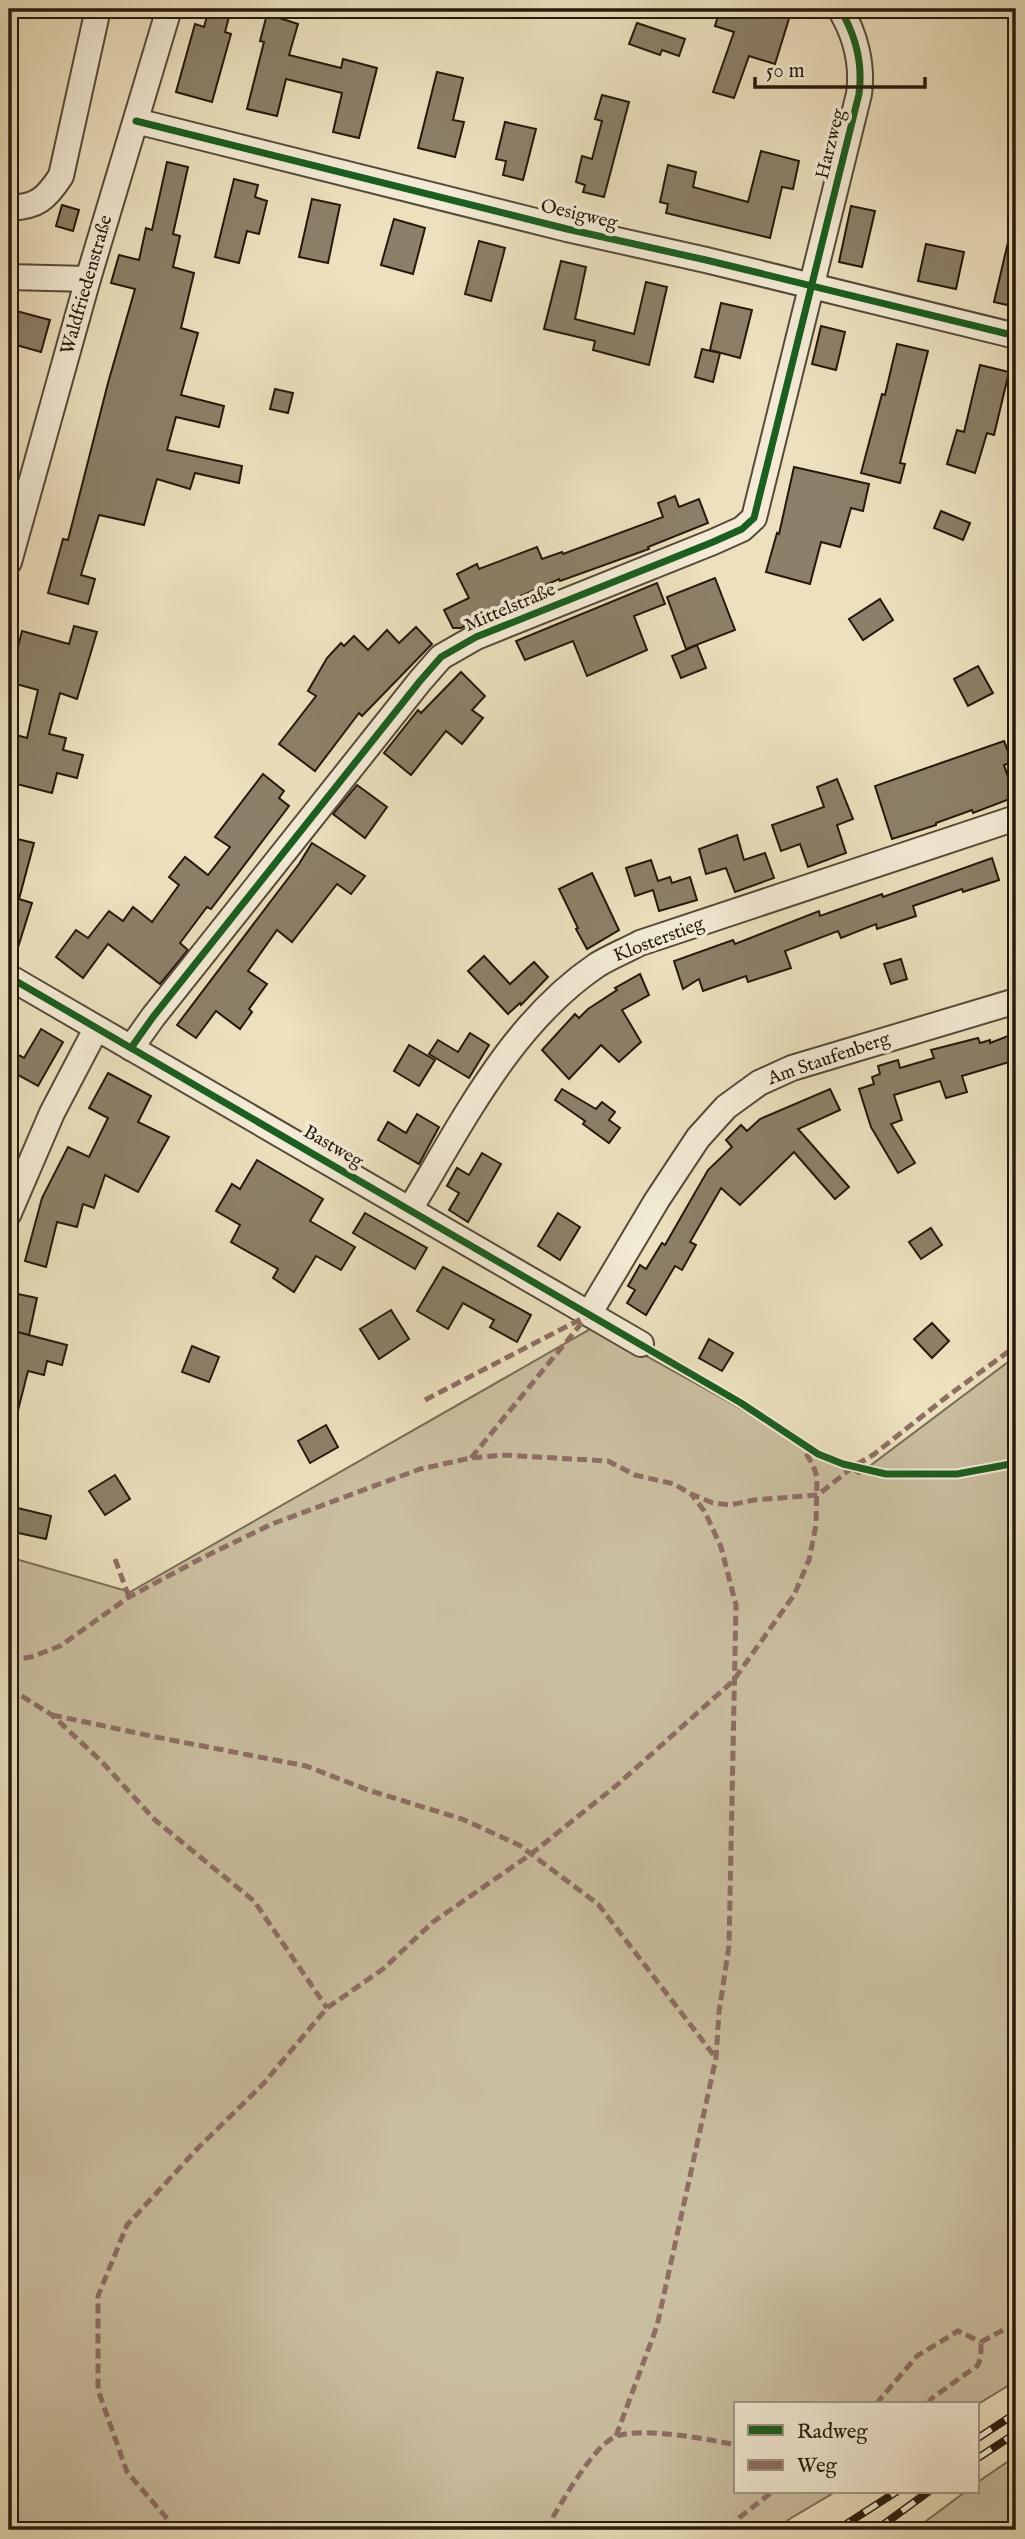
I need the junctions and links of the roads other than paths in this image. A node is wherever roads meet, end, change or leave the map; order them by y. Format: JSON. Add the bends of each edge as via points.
{"nodes":[{"id":1,"x":98,"y":9,"type":"edge"},
{"id":2,"x":169,"y":9,"type":"edge"},
{"id":3,"x":839,"y":9,"type":"edge"},
{"id":4,"x":136,"y":121,"type":"junction"},
{"id":5,"x":9,"y":208,"type":"edge"},
{"id":6,"x":9,"y":277,"type":"edge"},
{"id":7,"x":88,"y":279,"type":"junction"},
{"id":8,"x":810,"y":287,"type":"junction"},
{"id":9,"x":1016,"y":337,"type":"edge"},
{"id":10,"x":9,"y":562,"type":"edge"},
{"id":11,"x":1016,"y":818,"type":"edge"},
{"id":12,"x":9,"y":977,"type":"edge"},
{"id":13,"x":1016,"y":1001,"type":"edge"},
{"id":14,"x":96,"y":1029,"type":"junction"},
{"id":15,"x":131,"y":1048,"type":"junction"},
{"id":16,"x":410,"y":1209,"type":"junction"},
{"id":17,"x":9,"y":1213,"type":"edge"},
{"id":18,"x":589,"y":1314,"type":"junction"},
{"id":19,"x":641,"y":1344,"type":"dead end"}],
"edges":[{"from":1,"to":5,"type":"street","via":[[61,176],[49,194],[29,207]]},
{"from":2,"to":4,"type":"street","name":"Waldfriedenstraße"},
{"from":3,"to":8,"type":"street","name":"Harzweg","via":[[859,55],[862,76]]},
{"from":4,"to":7,"type":"street","name":"Waldfriedenstraße"},
{"from":4,"to":8,"type":"street","name":"Oesigweg"},
{"from":6,"to":7,"type":"street"},
{"from":7,"to":10,"type":"street","name":"Waldfriedenstraße"},
{"from":8,"to":9,"type":"street","name":"Oesigweg"},
{"from":8,"to":15,"type":"street","name":"Mittelstraße","via":[[754,518],[713,542],[476,637],[441,657]]},
{"from":11,"to":16,"type":"street","name":"Klosterstieg","via":[[639,943],[598,964],[565,989],[509,1049]]},
{"from":12,"to":14,"type":"street","name":"Bastweg"},
{"from":13,"to":18,"type":"street","name":"Am Staufenberg","via":[[792,1068],[759,1083],[726,1107],[678,1167]]},
{"from":14,"to":15,"type":"street","name":"Bastweg"},
{"from":14,"to":17,"type":"street","via":[[52,1113]]},
{"from":15,"to":16,"type":"street","name":"Bastweg"},
{"from":16,"to":18,"type":"street","name":"Bastweg"},
{"from":18,"to":19,"type":"street","name":"Bastweg"}]}
